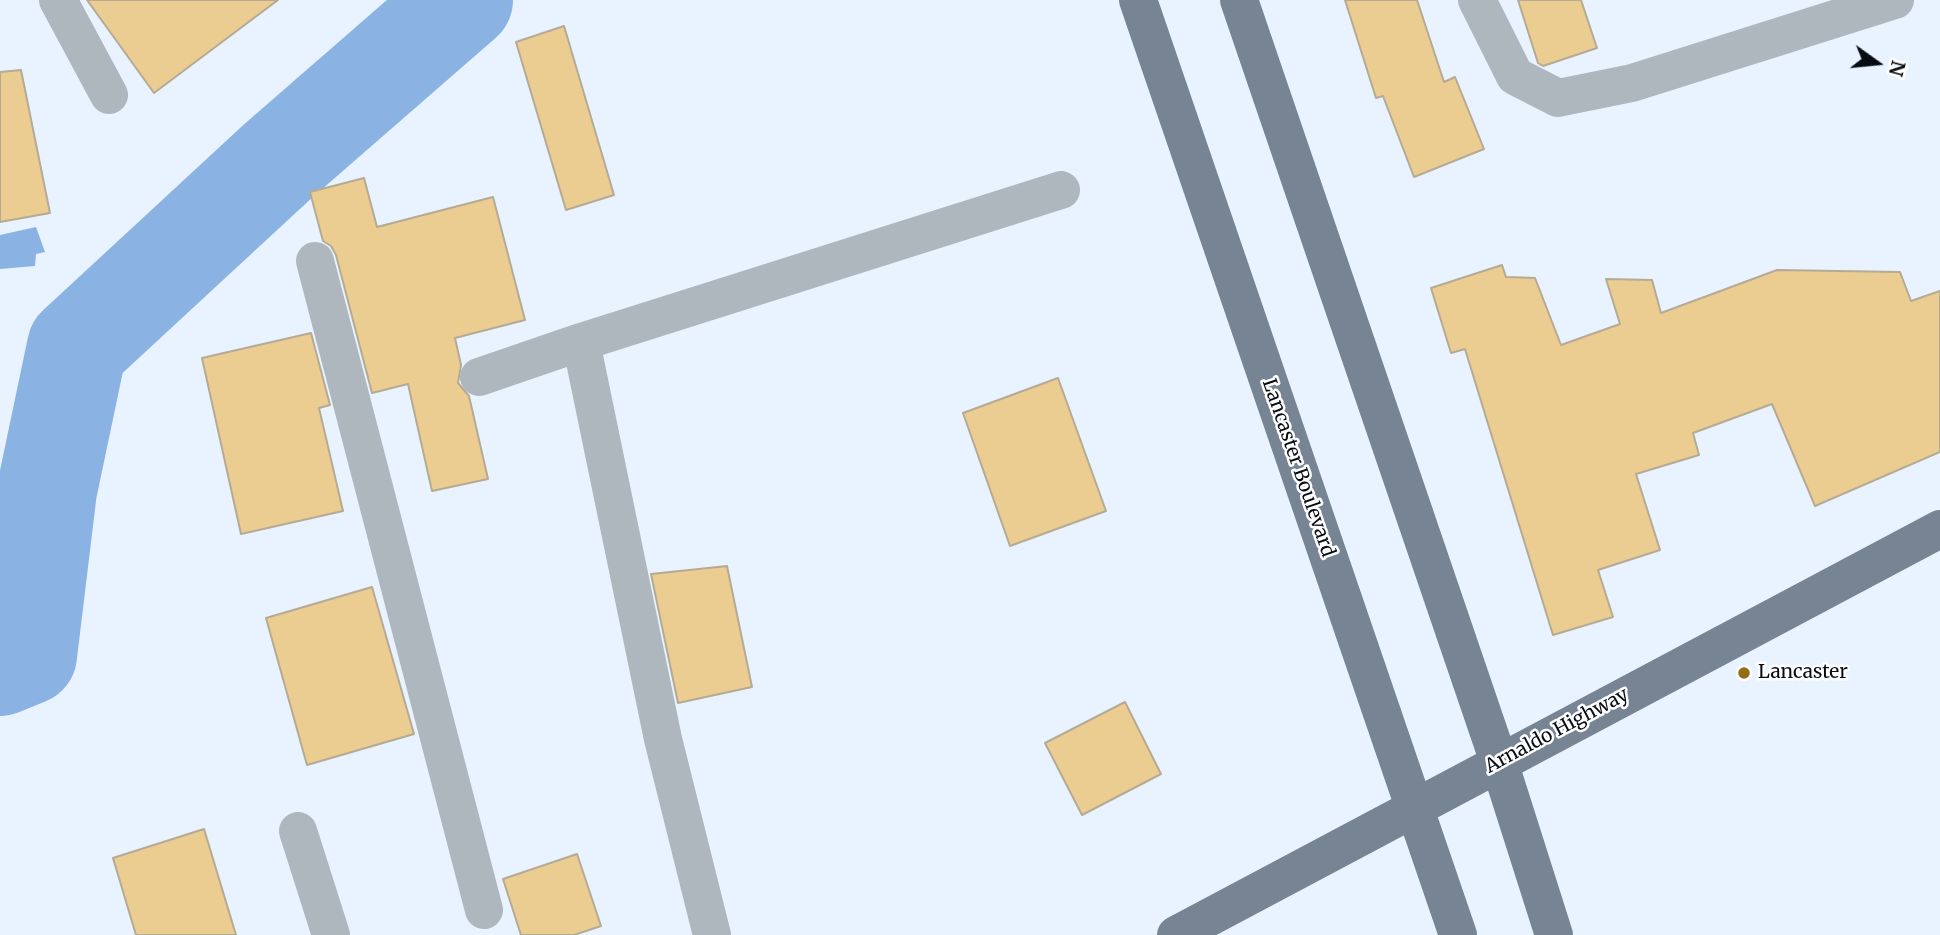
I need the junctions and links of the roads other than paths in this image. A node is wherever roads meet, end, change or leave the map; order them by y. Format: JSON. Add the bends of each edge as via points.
{"nodes":[{"id":1,"x":58,"y":0,"type":"edge"},
{"id":2,"x":1138,"y":0,"type":"edge"},
{"id":3,"x":1238,"y":0,"type":"edge"},
{"id":4,"x":1476,"y":0,"type":"edge"},
{"id":5,"x":1895,"y":0,"type":"edge"},
{"id":6,"x":109,"y":95,"type":"dead end"},
{"id":7,"x":1061,"y":190,"type":"dead end"},
{"id":8,"x":315,"y":261,"type":"dead end"},
{"id":9,"x":580,"y":342,"type":"junction"},
{"id":10,"x":479,"y":377,"type":"dead end"},
{"id":11,"x":1940,"y":529,"type":"edge"},
{"id":12,"x":1499,"y":762,"type":"junction"},
{"id":13,"x":1413,"y":806,"type":"junction"},
{"id":14,"x":298,"y":831,"type":"dead end"},
{"id":15,"x":484,"y":910,"type":"dead end"},
{"id":16,"x":331,"y":935,"type":"edge"},
{"id":17,"x":712,"y":935,"type":"edge"},
{"id":18,"x":1176,"y":935,"type":"edge"},
{"id":19,"x":1458,"y":935,"type":"edge"},
{"id":20,"x":1554,"y":935,"type":"edge"}],
"edges":[{"from":1,"to":6,"type":"street"},
{"from":2,"to":13,"type":"main road","name":"Lancaster Boulevard"},
{"from":3,"to":12,"type":"main road"},
{"from":4,"to":5,"type":"street","via":[[1515,76],[1559,98],[1632,83]]},
{"from":7,"to":9,"type":"street"},
{"from":8,"to":15,"type":"street"},
{"from":9,"to":10,"type":"street"},
{"from":9,"to":17,"type":"street","via":[[663,739]]},
{"from":11,"to":12,"type":"main road","name":"Arnaldo Highway"},
{"from":12,"to":13,"type":"main road","name":"Arnaldo Highway"},
{"from":12,"to":20,"type":"main road"},
{"from":13,"to":18,"type":"main road","name":"Arnaldo Highway"},
{"from":13,"to":19,"type":"main road","name":"Lancaster Boulevard"},
{"from":14,"to":16,"type":"street"}]}
